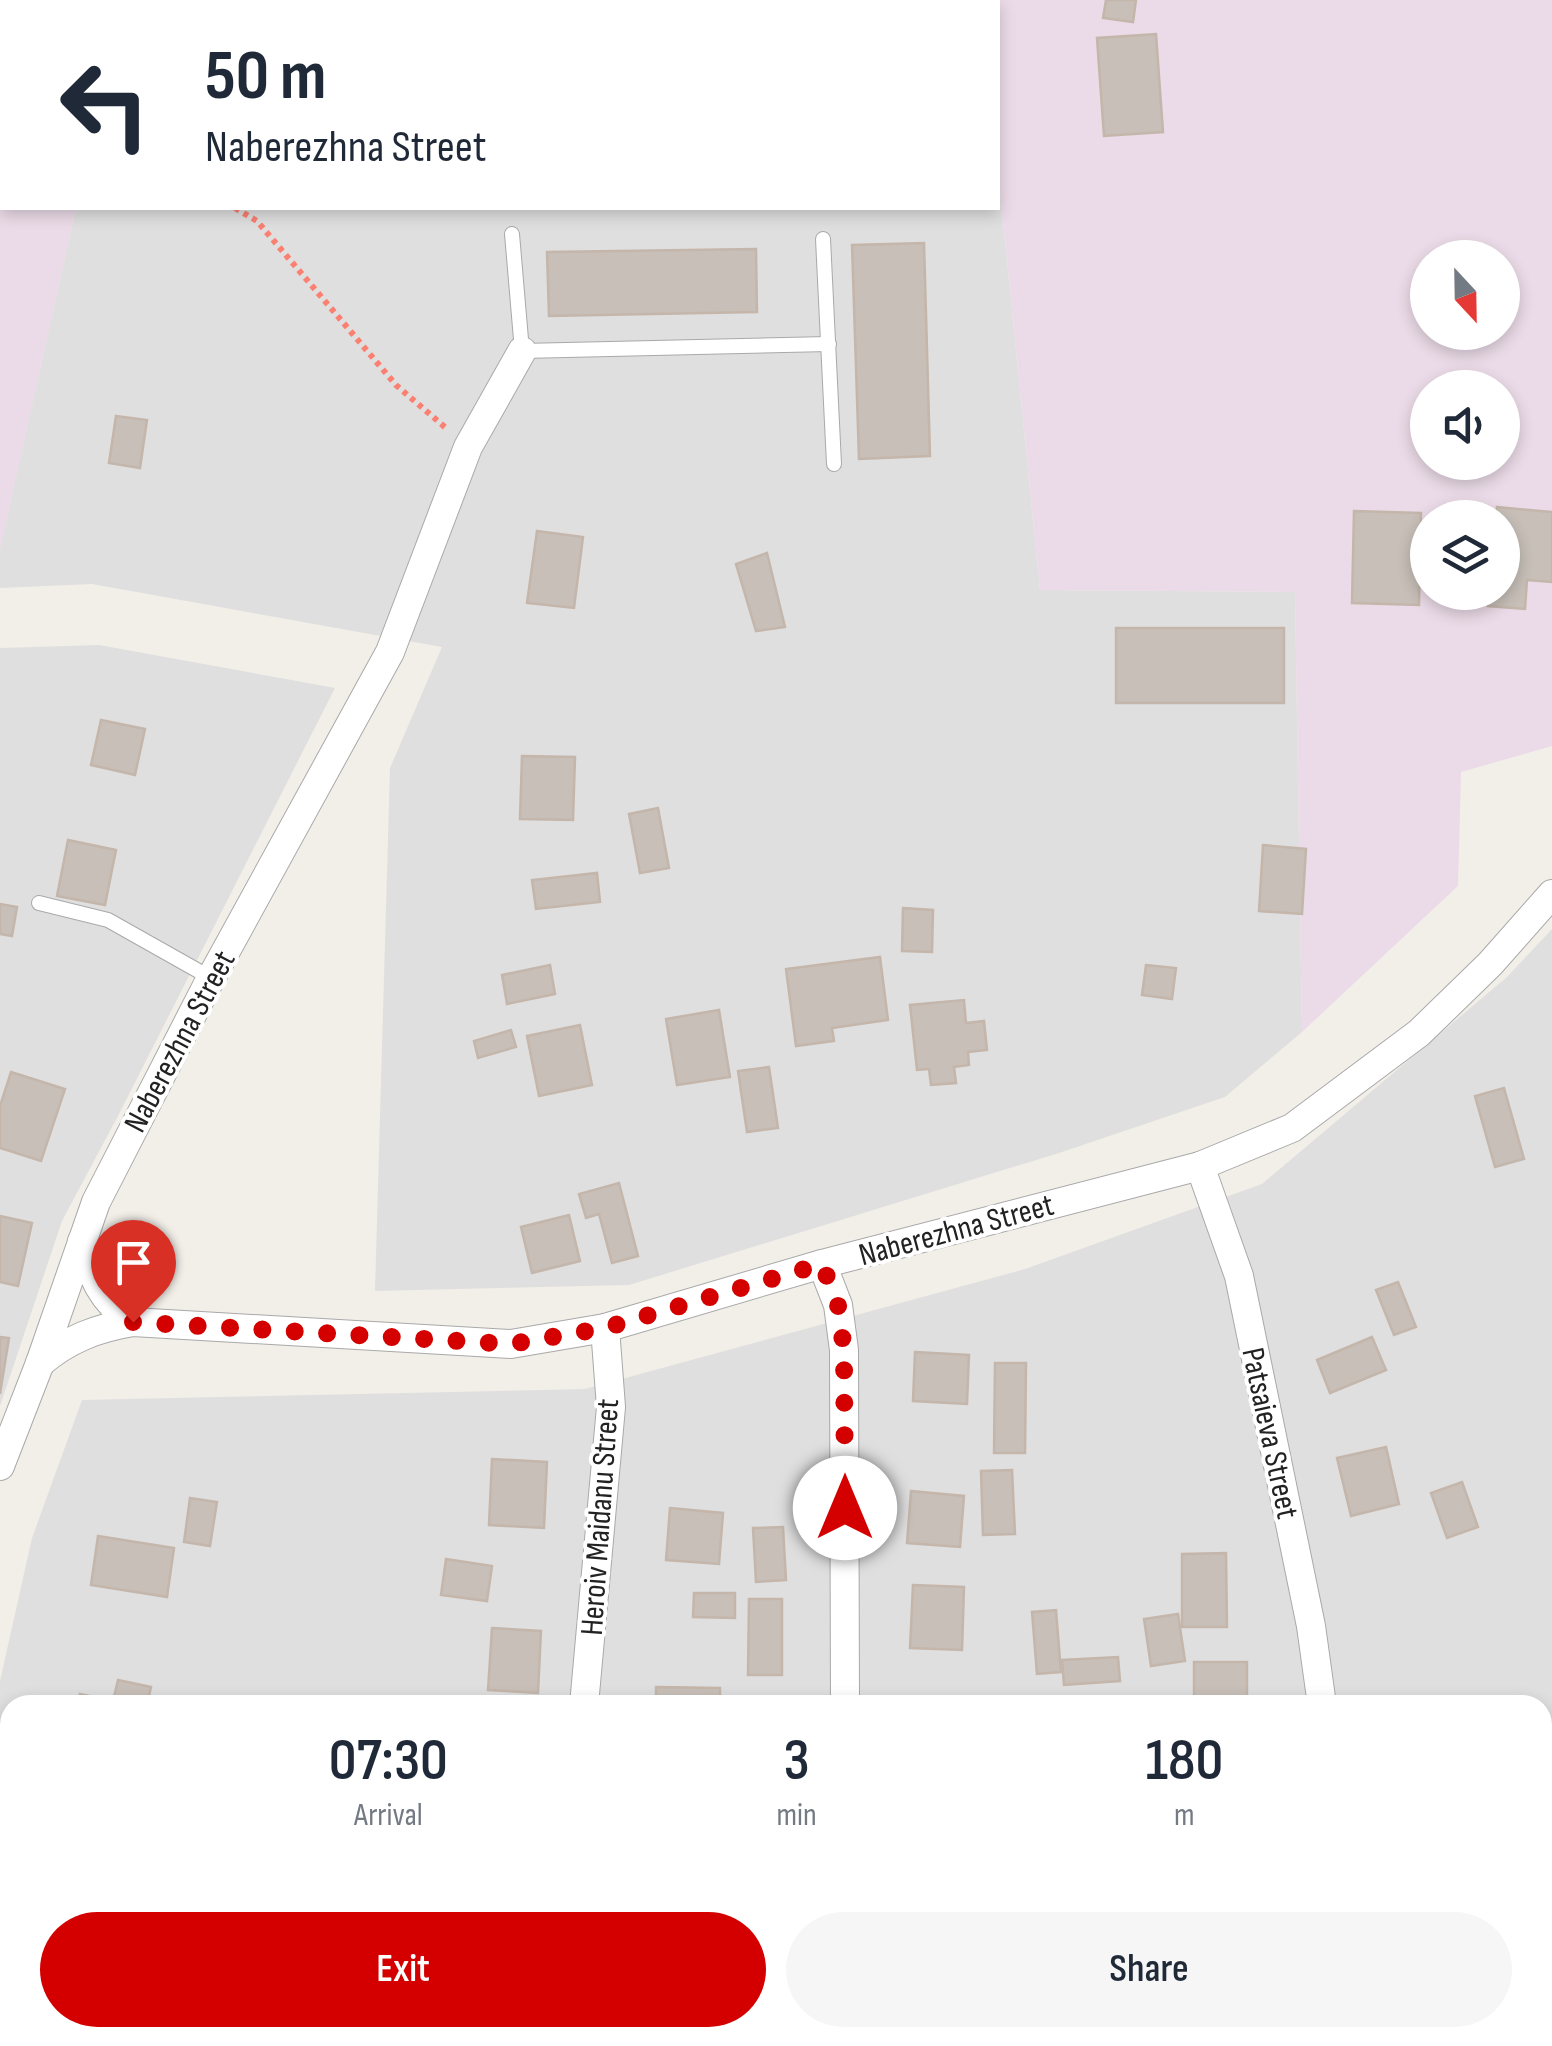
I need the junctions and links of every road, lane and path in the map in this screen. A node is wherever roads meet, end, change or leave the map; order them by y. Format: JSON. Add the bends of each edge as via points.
{"nodes":[{"id":1,"x":239,"y":210,"type":"edge"},
{"id":2,"x":512,"y":234,"type":"dead end"},
{"id":3,"x":824,"y":239,"type":"dead end"},
{"id":4,"x":828,"y":344,"type":"junction"},
{"id":5,"x":522,"y":351,"type":"junction"},
{"id":6,"x":468,"y":447,"type":"junction"},
{"id":7,"x":834,"y":464,"type":"dead end"},
{"id":8,"x":1552,"y":894,"type":"edge"},
{"id":9,"x":39,"y":903,"type":"dead end"},
{"id":10,"x":210,"y":978,"type":"junction"},
{"id":11,"x":1200,"y":1166,"type":"junction"},
{"id":12,"x":82,"y":1241,"type":"junction"},
{"id":13,"x":822,"y":1264,"type":"junction"},
{"id":14,"x":133,"y":1322,"type":"junction"},
{"id":15,"x":605,"y":1328,"type":"junction"},
{"id":16,"x":40,"y":1363,"type":"junction"},
{"id":17,"x":1,"y":1462,"type":"edge"},
{"id":18,"x":585,"y":1695,"type":"edge"},
{"id":19,"x":846,"y":1695,"type":"edge"},
{"id":20,"x":1321,"y":1695,"type":"edge"}],
"edges":[{"from":1,"to":6,"type":"path","via":[[257,220],[396,385]]},
{"from":2,"to":5,"type":"lane"},
{"from":3,"to":4,"type":"lane"},
{"from":4,"to":5,"type":"lane"},
{"from":4,"to":7,"type":"lane"},
{"from":5,"to":6,"type":"street","name":"Naberezhna Street"},
{"from":6,"to":10,"type":"street","name":"Naberezhna Street","via":[[390,652]]},
{"from":8,"to":11,"type":"street","name":"Naberezhna Street","via":[[1419,1034],[1292,1128]]},
{"from":9,"to":10,"type":"lane","via":[[108,920]]},
{"from":10,"to":12,"type":"street","name":"Naberezhna Street"},
{"from":11,"to":13,"type":"street","name":"Naberezhna Street"},
{"from":11,"to":20,"type":"street","name":"Patsaieva Street","via":[[1239,1276]]},
{"from":12,"to":14,"type":"street","via":[[97,1286]]},
{"from":12,"to":16,"type":"street","name":"Naberezhna Street"},
{"from":13,"to":15,"type":"street","name":"Naberezhna Street"},
{"from":13,"to":19,"type":"street","via":[[838,1305],[844,1350]]},
{"from":14,"to":15,"type":"street","name":"Naberezhna Street","via":[[511,1344]]},
{"from":14,"to":16,"type":"street","name":"Naberezhna Street","via":[[78,1337]]},
{"from":15,"to":18,"type":"street","name":"Heroiv Maidanu Street","via":[[611,1406]]},
{"from":16,"to":17,"type":"street","name":"Naberezhna Street"}]}
